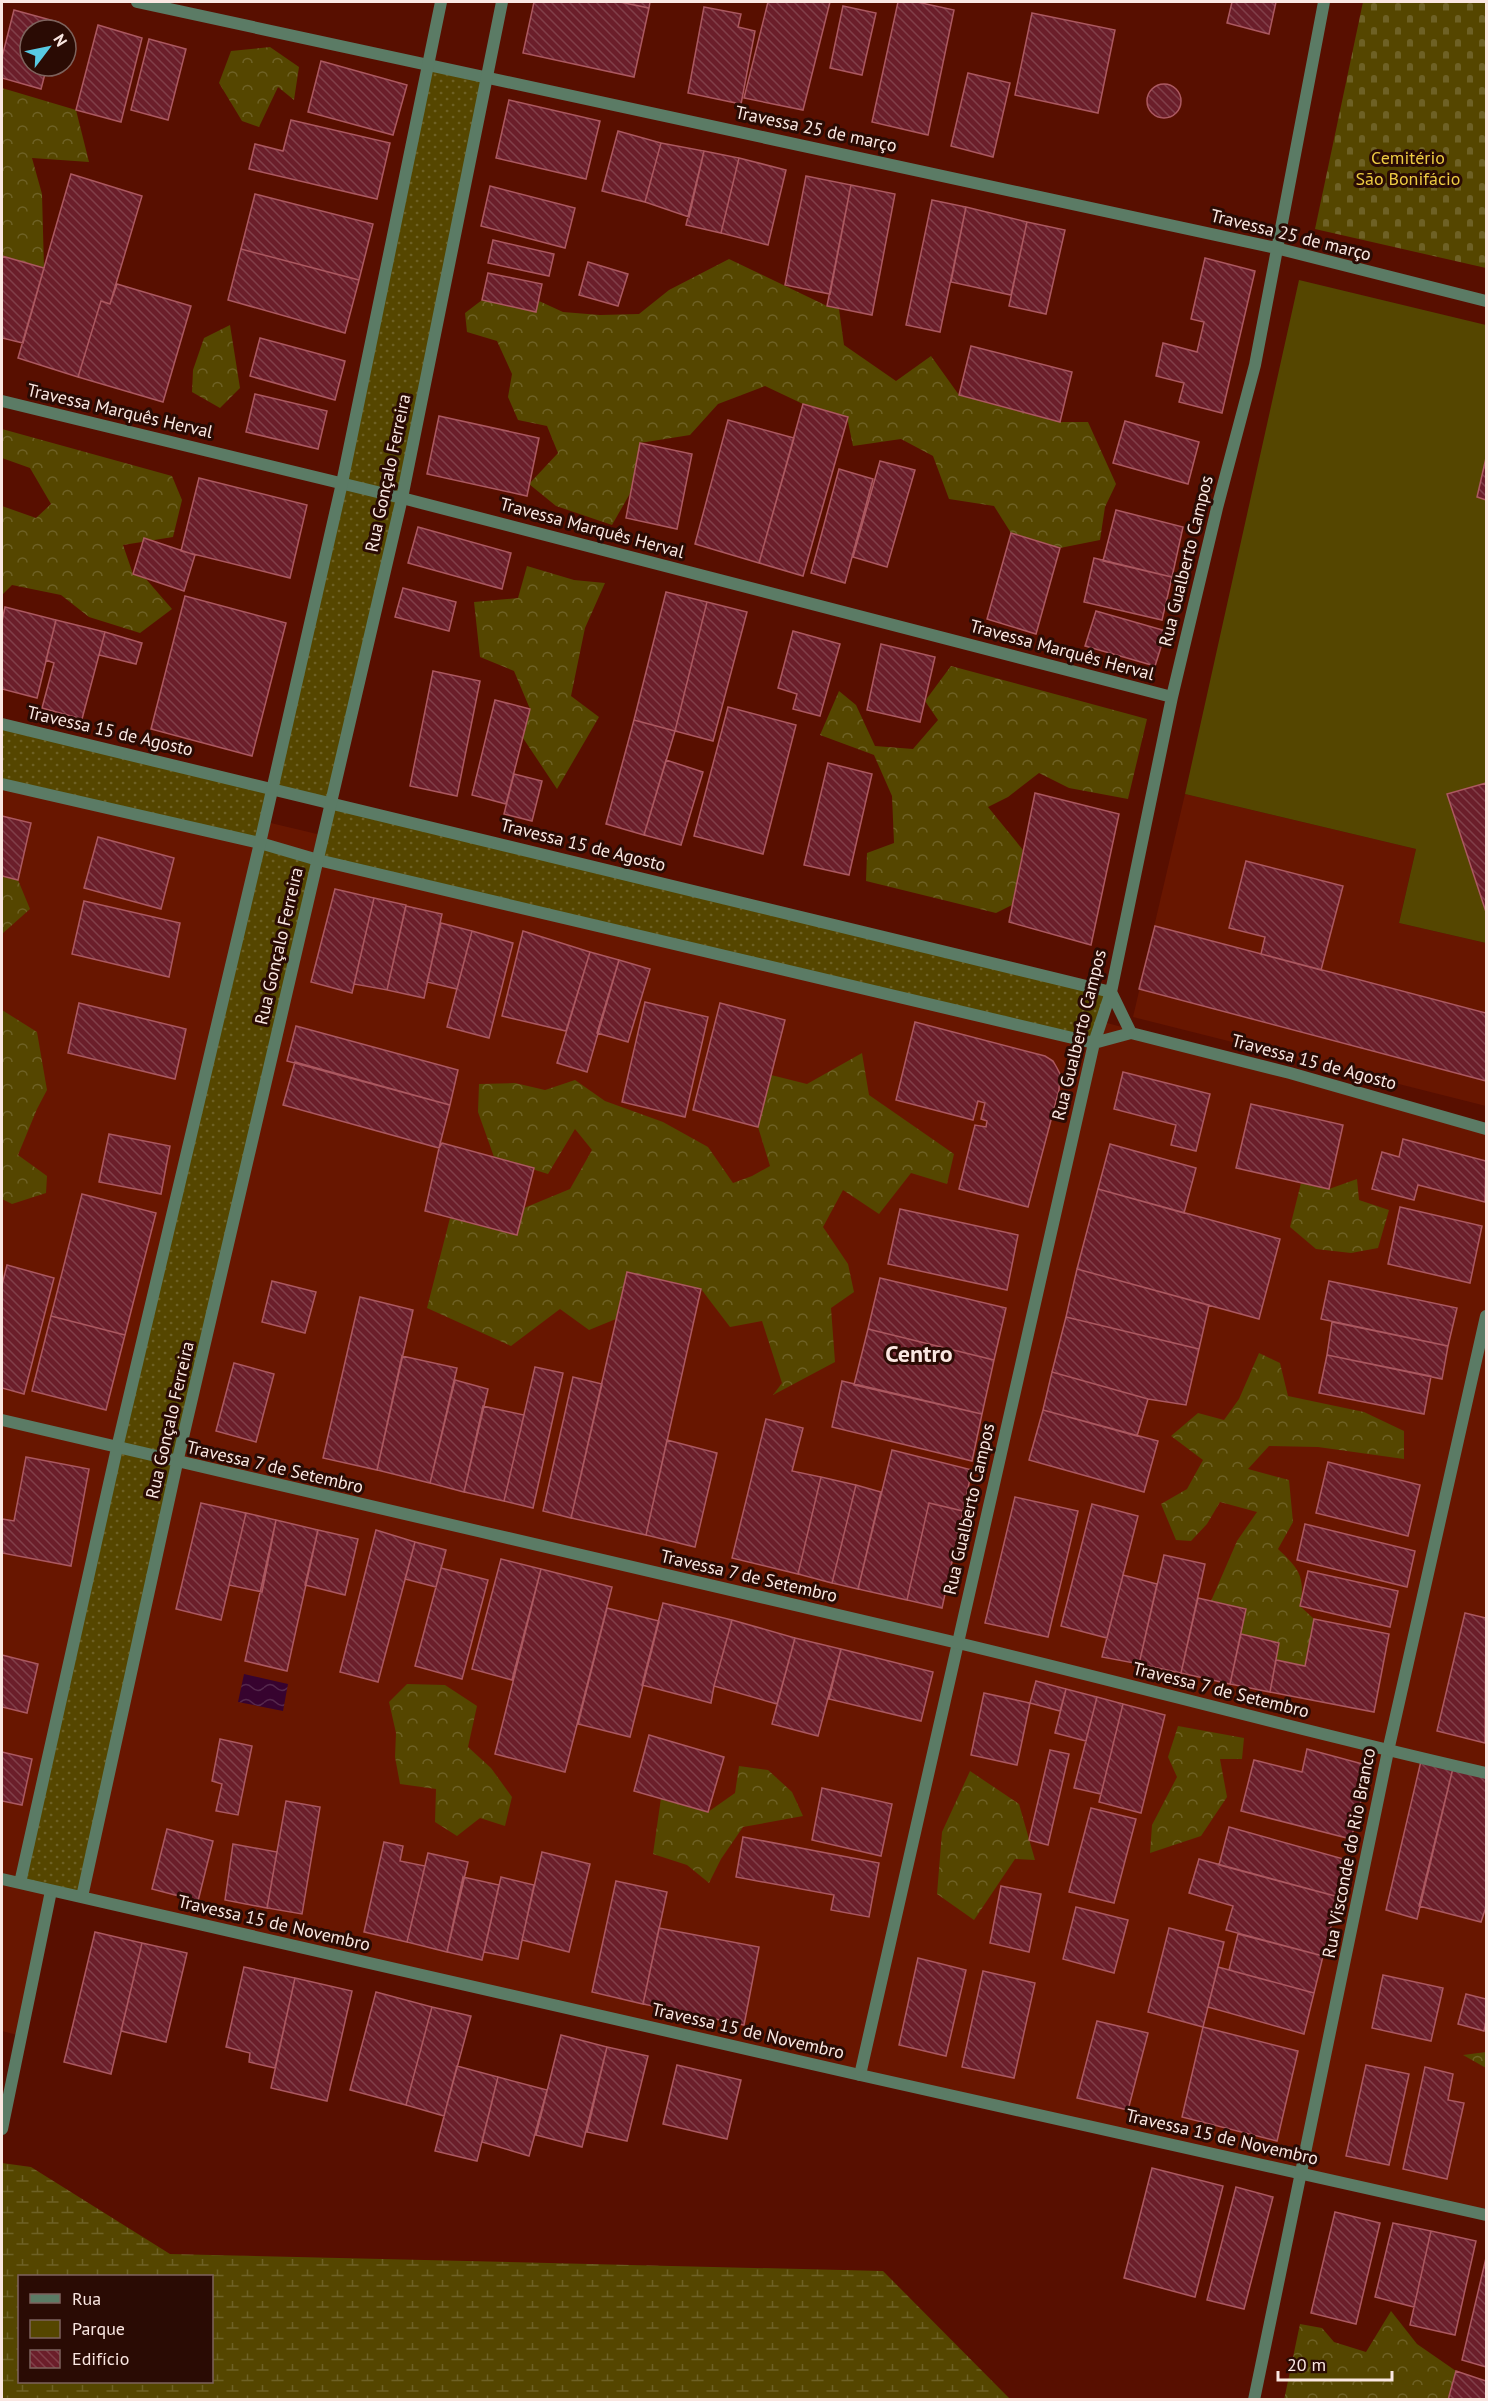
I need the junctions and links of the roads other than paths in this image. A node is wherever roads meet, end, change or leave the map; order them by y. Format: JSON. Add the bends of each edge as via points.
{"nodes":[{"id":1,"x":137,"y":2,"type":"edge"},
{"id":2,"x":441,"y":2,"type":"edge"},
{"id":3,"x":502,"y":2,"type":"edge"},
{"id":4,"x":1324,"y":2,"type":"edge"},
{"id":5,"x":428,"y":65,"type":"junction"},
{"id":6,"x":486,"y":76,"type":"junction"},
{"id":7,"x":1276,"y":248,"type":"junction"},
{"id":8,"x":1486,"y":301,"type":"edge"},
{"id":9,"x":2,"y":401,"type":"edge"},
{"id":10,"x":342,"y":483,"type":"junction"},
{"id":11,"x":402,"y":498,"type":"junction"},
{"id":12,"x":1172,"y":697,"type":"junction"},
{"id":13,"x":2,"y":724,"type":"edge"},
{"id":14,"x":2,"y":784,"type":"edge"},
{"id":15,"x":272,"y":788,"type":"junction"},
{"id":16,"x":332,"y":802,"type":"junction"},
{"id":17,"x":260,"y":843,"type":"junction"},
{"id":18,"x":318,"y":860,"type":"junction"},
{"id":19,"x":1111,"y":992,"type":"junction"},
{"id":20,"x":1131,"y":1033,"type":"junction"},
{"id":21,"x":1094,"y":1043,"type":"junction"},
{"id":22,"x":1486,"y":1129,"type":"edge"},
{"id":23,"x":1486,"y":1316,"type":"edge"},
{"id":24,"x":2,"y":1420,"type":"edge"},
{"id":25,"x":117,"y":1448,"type":"junction"},
{"id":26,"x":177,"y":1463,"type":"junction"},
{"id":27,"x":957,"y":1642,"type":"junction"},
{"id":28,"x":1388,"y":1751,"type":"junction"},
{"id":29,"x":1486,"y":1773,"type":"edge"},
{"id":30,"x":2,"y":1879,"type":"edge"},
{"id":31,"x":20,"y":1883,"type":"junction"},
{"id":32,"x":51,"y":1890,"type":"junction"},
{"id":33,"x":82,"y":1897,"type":"junction"},
{"id":34,"x":860,"y":2075,"type":"junction"},
{"id":35,"x":2,"y":2129,"type":"edge"},
{"id":36,"x":1302,"y":2174,"type":"junction"},
{"id":37,"x":1486,"y":2215,"type":"edge"},
{"id":38,"x":1254,"y":2400,"type":"edge"}],
"edges":[{"from":1,"to":5,"type":"street","name":"Travessa 25 de março"},
{"from":2,"to":5,"type":"street"},
{"from":3,"to":6,"type":"street","name":"Rua Gonçalo Ferreira"},
{"from":4,"to":7,"type":"street","name":"Rua Gualberto Campos"},
{"from":5,"to":6,"type":"street","name":"Travessa 25 de março"},
{"from":5,"to":10,"type":"street"},
{"from":6,"to":7,"type":"street","name":"Travessa 25 de março"},
{"from":6,"to":11,"type":"street","name":"Rua Gonçalo Ferreira"},
{"from":7,"to":8,"type":"street","name":"Travessa 25 de março"},
{"from":7,"to":12,"type":"street","name":"Rua Gualberto Campos","via":[[1255,365]]},
{"from":9,"to":10,"type":"street","name":"Travessa Marquês Herval"},
{"from":10,"to":11,"type":"street","name":"Travessa Marquês Herval"},
{"from":10,"to":15,"type":"street"},
{"from":11,"to":12,"type":"street","name":"Travessa Marquês Herval"},
{"from":11,"to":16,"type":"street","name":"Rua Gonçalo Ferreira"},
{"from":12,"to":19,"type":"street","name":"Rua Gualberto Campos"},
{"from":13,"to":15,"type":"street","name":"Travessa 15 de Agosto"},
{"from":14,"to":17,"type":"street","name":"Travessa 15 de Agosto"},
{"from":15,"to":16,"type":"street","name":"Travessa 15 de Agosto"},
{"from":15,"to":17,"type":"street"},
{"from":16,"to":18,"type":"street","name":"Rua Gonçalo Ferreira"},
{"from":16,"to":19,"type":"street","name":"Travessa 15 de Agosto"},
{"from":17,"to":18,"type":"street","name":"Travessa 15 de Agosto"},
{"from":17,"to":25,"type":"street"},
{"from":18,"to":21,"type":"street","name":"Travessa 15 de Agosto"},
{"from":18,"to":26,"type":"street","name":"Rua Gonçalo Ferreira"},
{"from":19,"to":20,"type":"street"},
{"from":19,"to":21,"type":"street","name":"Rua Gualberto Campos"},
{"from":20,"to":21,"type":"street","name":"Travessa 15 de Agosto"},
{"from":20,"to":22,"type":"street","name":"Travessa 15 de Agosto"},
{"from":21,"to":27,"type":"street","name":"Rua Gualberto Campos"},
{"from":23,"to":28,"type":"street","name":"Rua Visconde do Rio Branco"},
{"from":24,"to":25,"type":"street","name":"Travessa 7 de Setembro"},
{"from":25,"to":26,"type":"street","name":"Travessa 7 de Setembro"},
{"from":25,"to":31,"type":"street"},
{"from":26,"to":27,"type":"street","name":"Travessa 7 de Setembro"},
{"from":26,"to":33,"type":"street","name":"Rua Gonçalo Ferreira"},
{"from":27,"to":28,"type":"street","name":"Travessa 7 de Setembro"},
{"from":27,"to":34,"type":"street","name":"Rua Gualberto Campos"},
{"from":28,"to":29,"type":"street","name":"Travessa 7 de Setembro"},
{"from":28,"to":36,"type":"street","name":"Rua Visconde do Rio Branco"},
{"from":30,"to":31,"type":"street","name":"Travessa 15 de Novembro"},
{"from":31,"to":32,"type":"street","name":"Travessa 15 de Novembro"},
{"from":32,"to":33,"type":"street","name":"Travessa 15 de Novembro"},
{"from":32,"to":35,"type":"street"},
{"from":33,"to":34,"type":"street","name":"Travessa 15 de Novembro"},
{"from":34,"to":36,"type":"street","name":"Travessa 15 de Novembro"},
{"from":36,"to":37,"type":"street","name":"Travessa 15 de Novembro"},
{"from":36,"to":38,"type":"street","name":"Rua Visconde do Rio Branco"}]}
